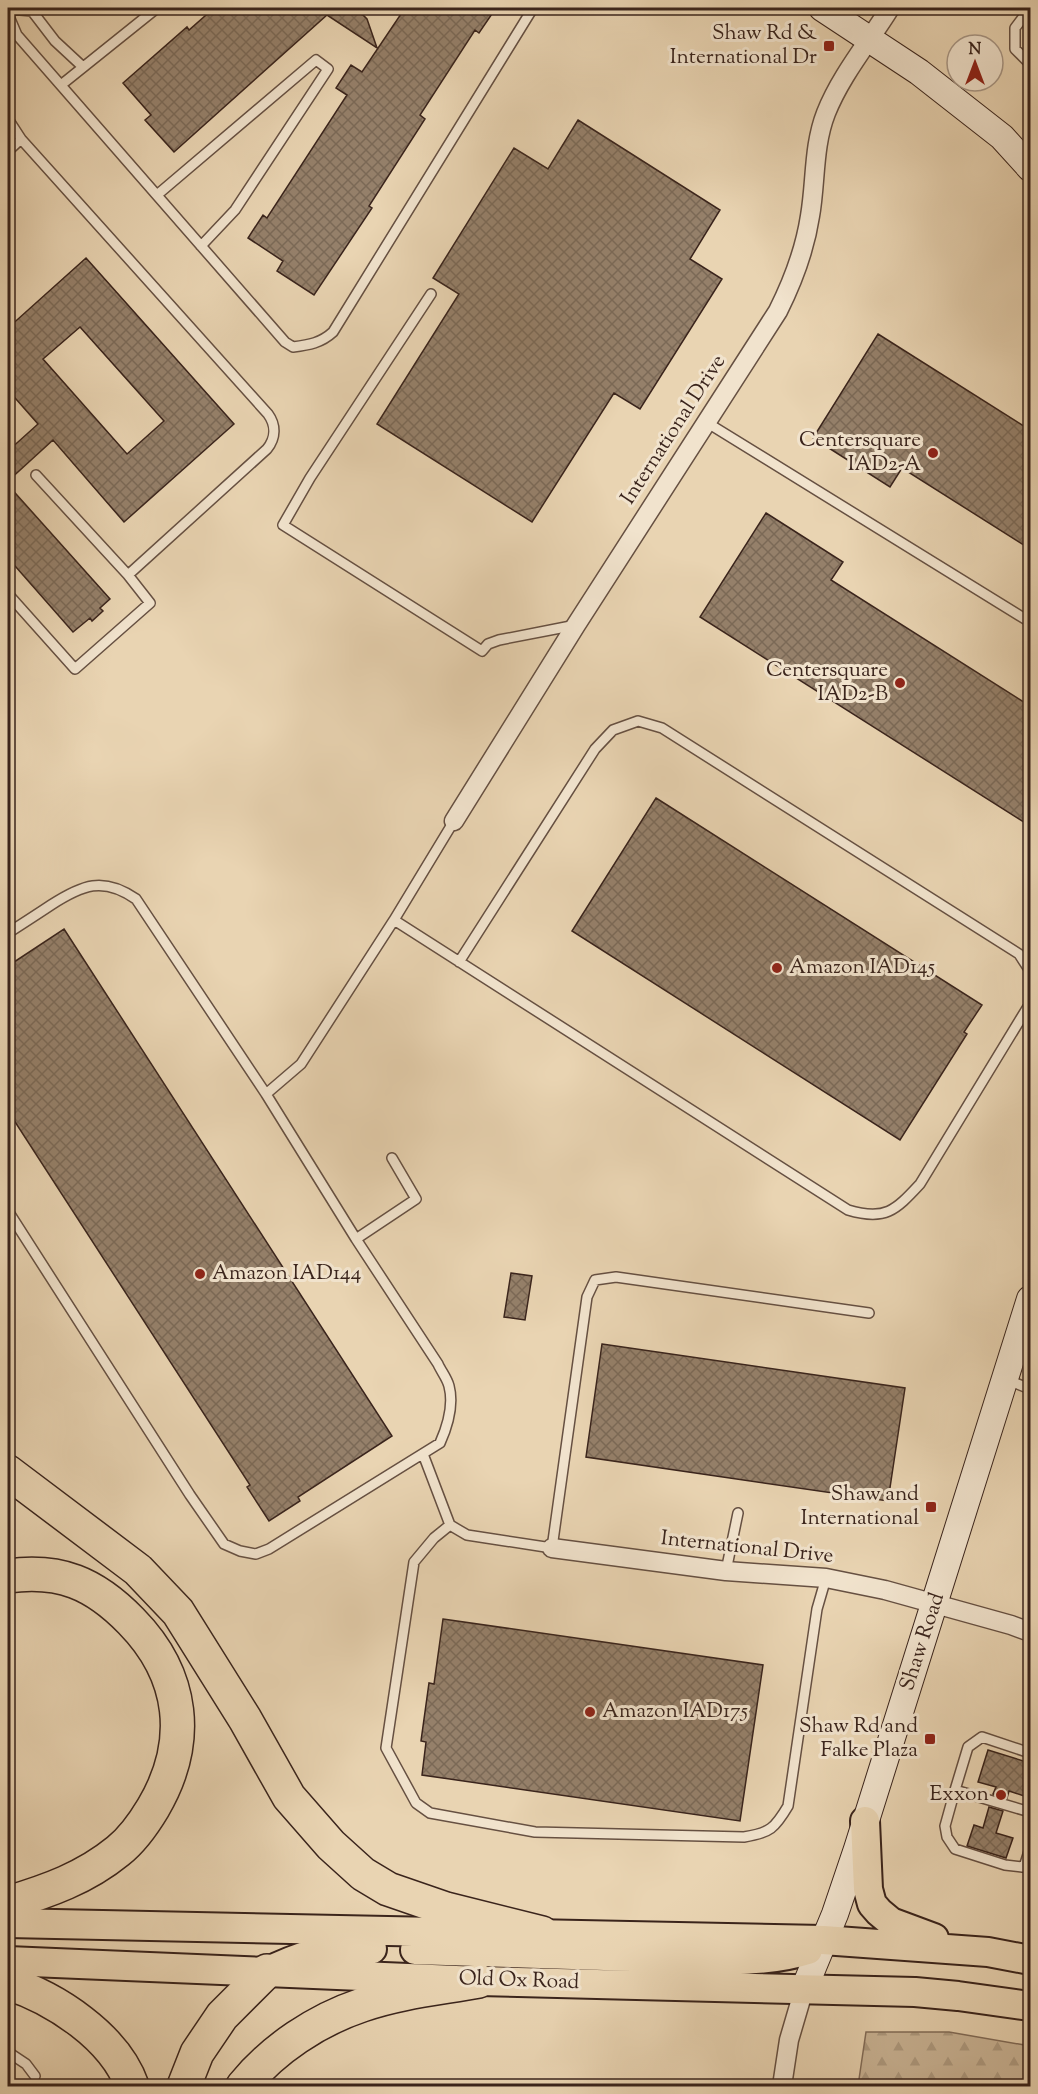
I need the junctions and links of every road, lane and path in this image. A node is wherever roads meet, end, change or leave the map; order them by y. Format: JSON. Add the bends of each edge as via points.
{"nodes":[{"id":1,"x":157,"y":8,"type":"edge"},
{"id":2,"x":532,"y":8,"type":"edge"},
{"id":3,"x":822,"y":8,"type":"edge"},
{"id":4,"x":890,"y":8,"type":"edge"},
{"id":5,"x":1030,"y":8,"type":"edge"},
{"id":6,"x":8,"y":10,"type":"edge"},
{"id":7,"x":871,"y":38,"type":"junction"},
{"id":8,"x":1030,"y":64,"type":"edge"},
{"id":9,"x":83,"y":67,"type":"junction"},
{"id":10,"x":60,"y":85,"type":"junction"},
{"id":11,"x":8,"y":119,"type":"edge"},
{"id":12,"x":21,"y":139,"type":"junction"},
{"id":13,"x":8,"y":151,"type":"edge"},
{"id":14,"x":1030,"y":168,"type":"edge"},
{"id":15,"x":157,"y":195,"type":"junction"},
{"id":16,"x":201,"y":246,"type":"junction"},
{"id":17,"x":431,"y":294,"type":"dead end"},
{"id":18,"x":706,"y":422,"type":"junction"},
{"id":19,"x":36,"y":475,"type":"dead end"},
{"id":20,"x":128,"y":575,"type":"junction"},
{"id":21,"x":8,"y":594,"type":"edge"},
{"id":22,"x":1030,"y":622,"type":"edge"},
{"id":23,"x":576,"y":624,"type":"junction"},
{"id":24,"x":454,"y":822,"type":"joint"},
{"id":25,"x":394,"y":920,"type":"junction"},
{"id":26,"x":8,"y":933,"type":"edge"},
{"id":27,"x":459,"y":962,"type":"junction"},
{"id":28,"x":1030,"y":971,"type":"edge"},
{"id":29,"x":1030,"y":997,"type":"edge"},
{"id":30,"x":266,"y":1094,"type":"junction"},
{"id":31,"x":392,"y":1158,"type":"dead end"},
{"id":32,"x":8,"y":1211,"type":"edge"},
{"id":33,"x":356,"y":1239,"type":"junction"},
{"id":34,"x":1030,"y":1299,"type":"edge"},
{"id":35,"x":869,"y":1313,"type":"dead end"},
{"id":36,"x":1005,"y":1379,"type":"junction"},
{"id":37,"x":1030,"y":1389,"type":"edge"},
{"id":38,"x":423,"y":1454,"type":"junction"},
{"id":39,"x":8,"y":1472,"type":"edge"},
{"id":40,"x":738,"y":1513,"type":"dead end"},
{"id":41,"x":450,"y":1525,"type":"junction"},
{"id":42,"x":552,"y":1548,"type":"junction"},
{"id":43,"x":726,"y":1571,"type":"junction"},
{"id":44,"x":8,"y":1576,"type":"edge"},
{"id":45,"x":826,"y":1578,"type":"junction"},
{"id":46,"x":935,"y":1604,"type":"junction"},
{"id":47,"x":1030,"y":1632,"type":"edge"},
{"id":48,"x":1030,"y":1753,"type":"edge"},
{"id":49,"x":955,"y":1790,"type":"junction"},
{"id":50,"x":1030,"y":1812,"type":"edge"},
{"id":51,"x":866,"y":1821,"type":"junction"},
{"id":52,"x":1030,"y":1848,"type":"edge"},
{"id":53,"x":1028,"y":1868,"type":"edge"},
{"id":54,"x":8,"y":1903,"type":"edge"},
{"id":55,"x":8,"y":1923,"type":"edge"},
{"id":56,"x":542,"y":1933,"type":"junction"},
{"id":57,"x":823,"y":1940,"type":"junction"},
{"id":58,"x":970,"y":1951,"type":"junction"},
{"id":59,"x":1030,"y":1960,"type":"edge"},
{"id":60,"x":8,"y":1961,"type":"edge"},
{"id":61,"x":267,"y":1971,"type":"junction"},
{"id":62,"x":479,"y":1981,"type":"junction"},
{"id":63,"x":8,"y":1983,"type":"edge"},
{"id":64,"x":804,"y":1989,"type":"junction"},
{"id":65,"x":1030,"y":2006,"type":"edge"},
{"id":66,"x":8,"y":2052,"type":"edge"},
{"id":67,"x":35,"y":2076,"type":"dead end"},
{"id":68,"x":132,"y":2086,"type":"edge"},
{"id":69,"x":184,"y":2086,"type":"edge"},
{"id":70,"x":243,"y":2086,"type":"edge"},
{"id":71,"x":782,"y":2086,"type":"edge"}],
"edges":[{"from":1,"to":9,"type":"lane"},
{"from":2,"to":16,"type":"lane","via":[[328,338],[293,347],[285,342]]},
{"from":3,"to":7,"type":"main road"},
{"from":4,"to":7,"type":"street","name":"International Drive"},
{"from":5,"to":8,"type":"lane","via":[[1015,28],[1015,49]]},
{"from":6,"to":9,"type":"lane","via":[[32,11],[55,41]]},
{"from":6,"to":10,"type":"lane","via":[[17,35]]},
{"from":7,"to":14,"type":"main road","via":[[1002,137]]},
{"from":7,"to":18,"type":"street","name":"International Drive","via":[[826,113],[819,138],[808,231],[787,292]]},
{"from":9,"to":10,"type":"lane"},
{"from":10,"to":15,"type":"lane"},
{"from":11,"to":12,"type":"lane"},
{"from":12,"to":13,"type":"lane"},
{"from":12,"to":20,"type":"lane","via":[[273,420],[274,434],[267,449]]},
{"from":15,"to":16,"type":"lane"},
{"from":15,"to":16,"type":"lane","via":[[316,60],[328,69],[235,210]]},
{"from":17,"to":23,"type":"lane","via":[[283,525],[482,651],[499,640]]},
{"from":18,"to":22,"type":"lane"},
{"from":18,"to":23,"type":"street","name":"International Drive"},
{"from":19,"to":20,"type":"lane"},
{"from":20,"to":21,"type":"lane","via":[[150,603],[75,669]]},
{"from":23,"to":24,"type":"street","name":"International Drive"},
{"from":24,"to":25,"type":"lane"},
{"from":25,"to":27,"type":"lane"},
{"from":25,"to":30,"type":"lane","via":[[301,1064]]},
{"from":26,"to":30,"type":"lane","via":[[87,886],[123,890],[136,899]]},
{"from":27,"to":28,"type":"lane","via":[[595,749],[613,730],[638,721],[662,728],[1019,954]]},
{"from":27,"to":29,"type":"lane","via":[[848,1210],[863,1215],[880,1215],[903,1203],[920,1184],[1029,1005]]},
{"from":30,"to":33,"type":"lane"},
{"from":31,"to":33,"type":"lane","via":[[416,1199]]},
{"from":32,"to":38,"type":"lane","via":[[224,1544],[256,1554],[269,1549]]},
{"from":33,"to":38,"type":"lane","via":[[449,1386],[449,1423],[441,1443]]},
{"from":34,"to":36,"type":"main road","name":"Shaw Road"},
{"from":35,"to":42,"type":"lane","via":[[616,1277],[595,1280],[587,1297]]},
{"from":36,"to":37,"type":"lane"},
{"from":36,"to":46,"type":"main road","name":"Shaw Road"},
{"from":38,"to":41,"type":"lane"},
{"from":39,"to":56,"type":"highway","via":[[138,1570],[178,1612],[289,1797],[363,1874],[388,1889],[446,1909]]},
{"from":40,"to":43,"type":"lane"},
{"from":41,"to":42,"type":"lane","via":[[467,1535]]},
{"from":41,"to":45,"type":"lane","via":[[414,1562],[386,1748],[416,1803],[430,1813],[535,1832],[744,1837],[772,1829],[788,1806],[817,1609]]},
{"from":42,"to":43,"type":"street","name":"International Drive"},
{"from":43,"to":45,"type":"street","name":"International Drive"},
{"from":44,"to":54,"type":"highway","via":[[56,1576],[89,1587],[115,1605],[145,1635],[167,1672],[178,1724],[174,1762],[162,1793],[120,1850],[84,1875]]},
{"from":45,"to":46,"type":"street","name":"International Drive"},
{"from":46,"to":47,"type":"street","name":"International Drive"},
{"from":46,"to":51,"type":"main road","name":"Shaw Road"},
{"from":48,"to":49,"type":"lane","via":[[982,1737],[968,1747]]},
{"from":49,"to":50,"type":"lane"},
{"from":49,"to":53,"type":"lane","via":[[945,1826],[955,1849]]},
{"from":51,"to":57,"type":"main road","name":"Shaw Road"},
{"from":51,"to":58,"type":"main road","via":[[868,1889],[875,1908],[899,1926]]},
{"from":52,"to":53,"type":"lane"},
{"from":55,"to":56,"type":"main road"},
{"from":56,"to":57,"type":"main road"},
{"from":57,"to":58,"type":"main road"},
{"from":57,"to":61,"type":"main road","via":[[810,1950],[764,1960],[342,1948],[302,1956]]},
{"from":57,"to":64,"type":"main road","name":"Shaw Road"},
{"from":58,"to":59,"type":"main road"},
{"from":60,"to":61,"type":"main road","name":"Old Ox Road"},
{"from":61,"to":62,"type":"main road","name":"Old Ox Road"},
{"from":61,"to":69,"type":"highway","via":[[222,2016],[197,2053]]},
{"from":62,"to":64,"type":"main road","name":"Old Ox Road"},
{"from":62,"to":70,"type":"highway","via":[[363,2004],[305,2032],[276,2053]]},
{"from":63,"to":68,"type":"highway","via":[[50,2002],[93,2030],[120,2062]]},
{"from":64,"to":65,"type":"main road","name":"Old Ox Road","via":[[947,1995]]},
{"from":64,"to":71,"type":"street","name":"Shaw Road","via":[[789,2040]]},
{"from":66,"to":67,"type":"lane"}]}
